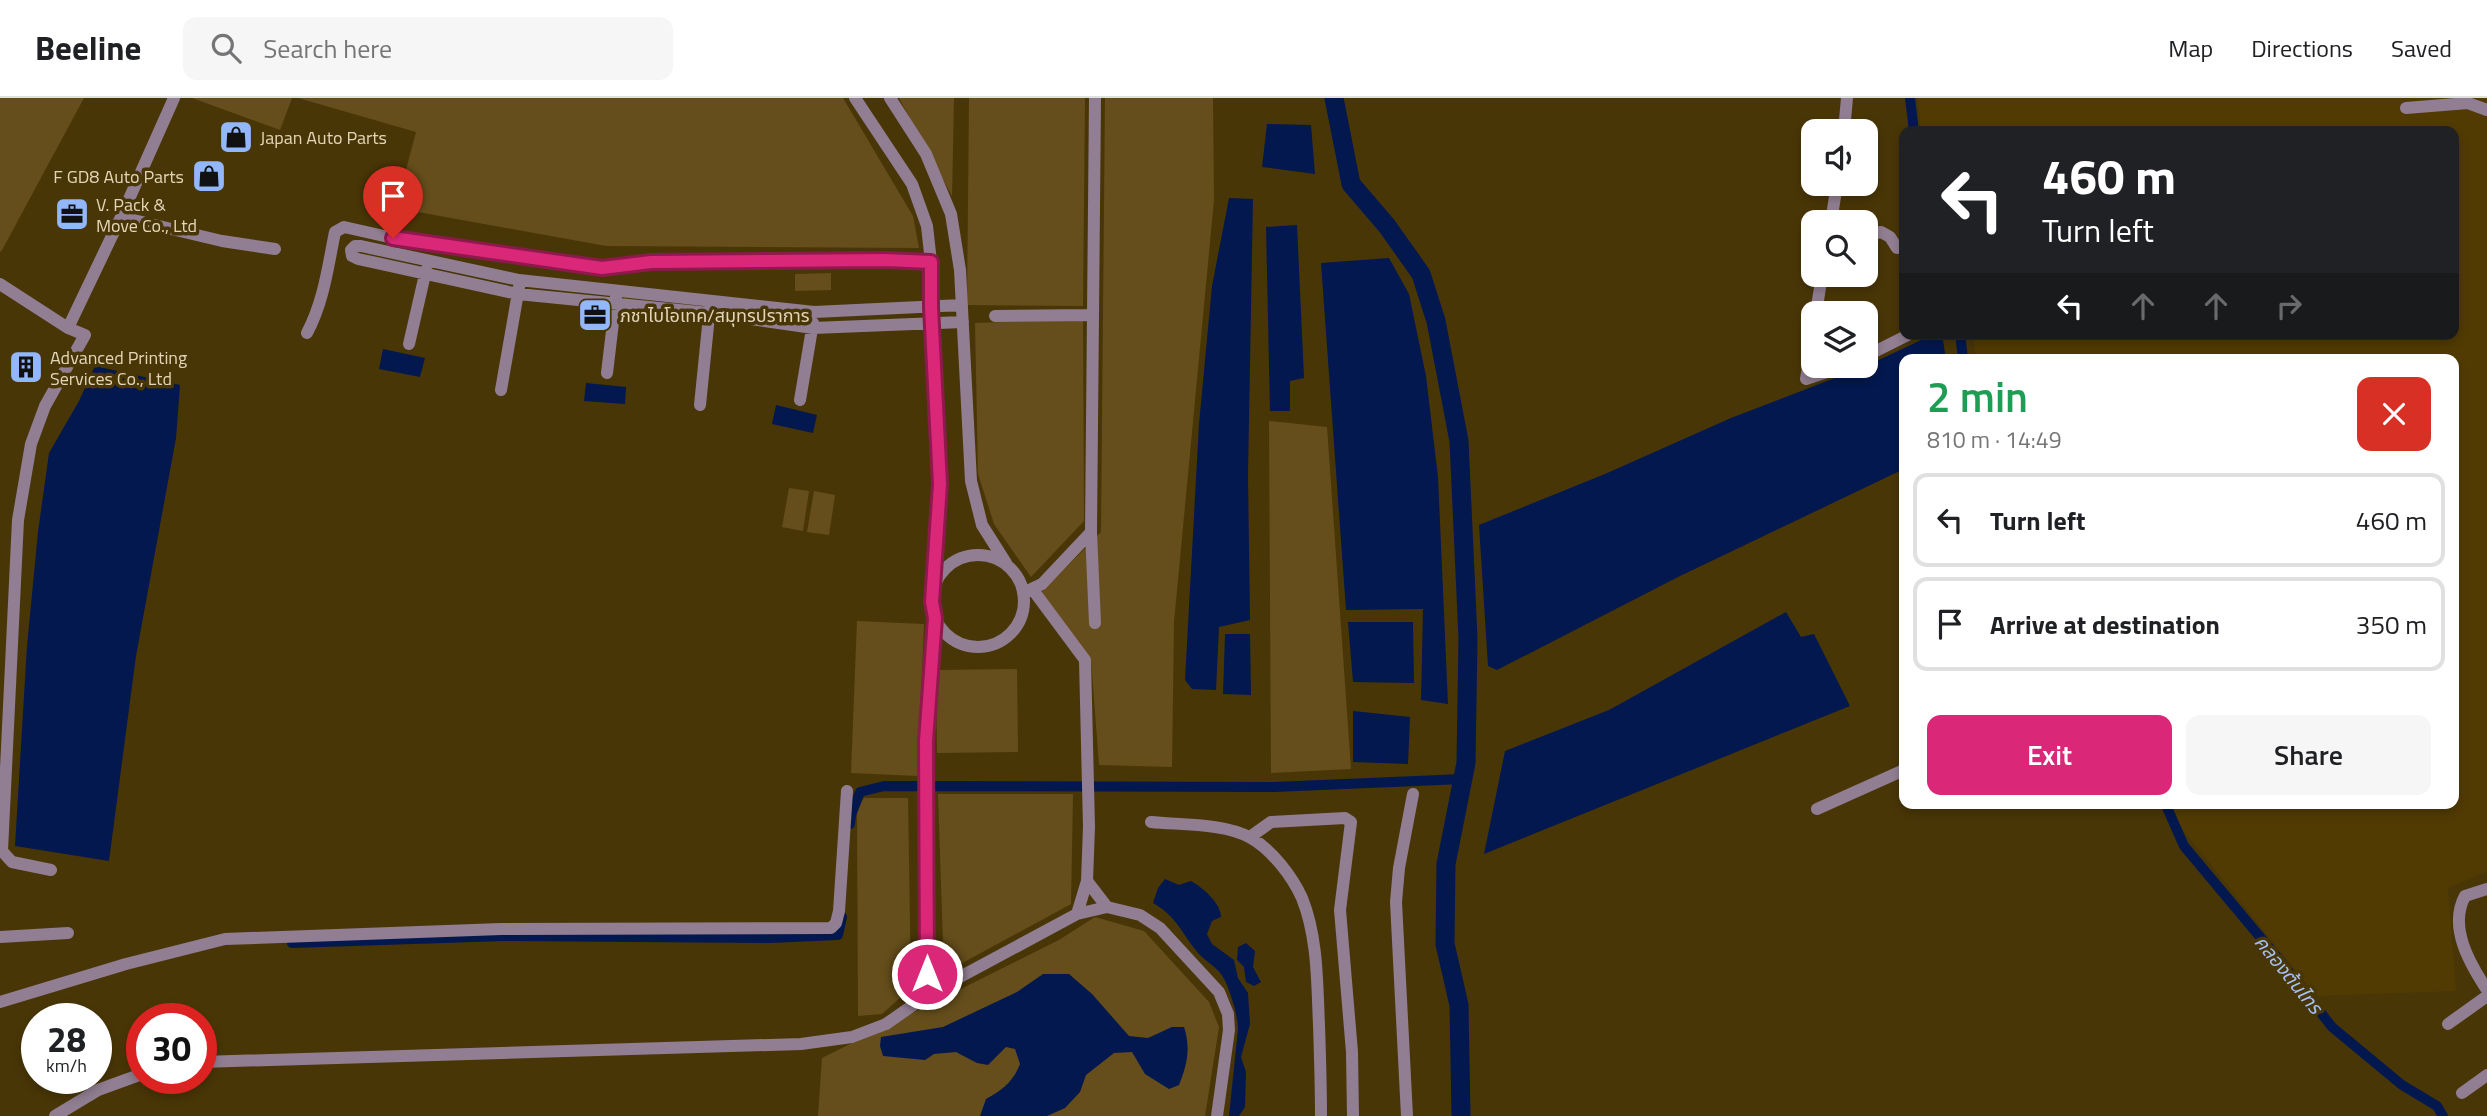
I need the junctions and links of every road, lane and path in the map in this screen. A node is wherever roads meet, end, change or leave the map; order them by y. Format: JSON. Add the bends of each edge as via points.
{"nodes":[{"id":1,"x":174,"y":98,"type":"edge"},
{"id":2,"x":855,"y":98,"type":"edge"},
{"id":3,"x":890,"y":98,"type":"edge"},
{"id":4,"x":1095,"y":98,"type":"edge"},
{"id":5,"x":1847,"y":98,"type":"edge"},
{"id":6,"x":2406,"y":108,"type":"dead end"},
{"id":7,"x":2487,"y":110,"type":"edge"},
{"id":8,"x":1845,"y":119,"type":"edge"},
{"id":9,"x":121,"y":217,"type":"junction"},
{"id":10,"x":1878,"y":233,"type":"edge"},
{"id":11,"x":1897,"y":248,"type":"dead end"},
{"id":12,"x":275,"y":249,"type":"dead end"},
{"id":13,"x":428,"y":260,"type":"junction"},
{"id":14,"x":931,"y":262,"type":"junction"},
{"id":15,"x":425,"y":275,"type":"junction"},
{"id":16,"x":519,"y":280,"type":"junction"},
{"id":17,"x":0,"y":284,"type":"edge"},
{"id":18,"x":616,"y":290,"type":"junction"},
{"id":19,"x":518,"y":294,"type":"junction"},
{"id":20,"x":711,"y":299,"type":"junction"},
{"id":21,"x":615,"y":305,"type":"junction"},
{"id":22,"x":962,"y":305,"type":"junction"},
{"id":23,"x":931,"y":307,"type":"junction"},
{"id":24,"x":814,"y":312,"type":"junction"},
{"id":25,"x":709,"y":313,"type":"junction"},
{"id":26,"x":1092,"y":315,"type":"junction"},
{"id":27,"x":995,"y":316,"type":"dead end"},
{"id":28,"x":963,"y":322,"type":"junction"},
{"id":29,"x":932,"y":323,"type":"junction"},
{"id":30,"x":68,"y":328,"type":"junction"},
{"id":31,"x":813,"y":328,"type":"junction"},
{"id":32,"x":307,"y":333,"type":"dead end"},
{"id":33,"x":1899,"y":340,"type":"edge"},
{"id":34,"x":409,"y":344,"type":"dead end"},
{"id":35,"x":1878,"y":350,"type":"edge"},
{"id":36,"x":607,"y":373,"type":"dead end"},
{"id":37,"x":501,"y":390,"type":"dead end"},
{"id":38,"x":800,"y":400,"type":"dead end"},
{"id":39,"x":700,"y":405,"type":"dead end"},
{"id":40,"x":1091,"y":532,"type":"junction"},
{"id":41,"x":1006,"y":563,"type":"junction"},
{"id":42,"x":933,"y":588,"type":"junction"},
{"id":43,"x":1028,"y":592,"type":"junction"},
{"id":44,"x":935,"y":618,"type":"junction"},
{"id":45,"x":1095,"y":623,"type":"dead end"},
{"id":46,"x":1899,"y":772,"type":"edge"},
{"id":47,"x":846,"y":791,"type":"dead end"},
{"id":48,"x":1413,"y":794,"type":"dead end"},
{"id":49,"x":1817,"y":809,"type":"dead end"},
{"id":50,"x":1151,"y":822,"type":"dead end"},
{"id":51,"x":1250,"y":837,"type":"junction"},
{"id":52,"x":51,"y":870,"type":"dead end"},
{"id":53,"x":1087,"y":881,"type":"junction"},
{"id":54,"x":2487,"y":889,"type":"edge"},
{"id":55,"x":1107,"y":906,"type":"junction"},
{"id":56,"x":1077,"y":914,"type":"junction"},
{"id":57,"x":68,"y":933,"type":"dead end"},
{"id":58,"x":0,"y":937,"type":"edge"},
{"id":59,"x":2487,"y":990,"type":"edge"},
{"id":60,"x":932,"y":992,"type":"junction"},
{"id":61,"x":2487,"y":996,"type":"edge"},
{"id":62,"x":0,"y":1002,"type":"edge"},
{"id":63,"x":2448,"y":1024,"type":"dead end"},
{"id":64,"x":217,"y":1062,"type":"edge"},
{"id":65,"x":2487,"y":1075,"type":"edge"},
{"id":66,"x":126,"y":1080,"type":"edge"},
{"id":67,"x":2462,"y":1093,"type":"dead end"},
{"id":68,"x":55,"y":1116,"type":"edge"},
{"id":69,"x":1217,"y":1116,"type":"edge"},
{"id":70,"x":1321,"y":1116,"type":"edge"},
{"id":71,"x":1353,"y":1116,"type":"edge"},
{"id":72,"x":1407,"y":1116,"type":"edge"}],
"edges":[{"from":1,"to":9,"type":"street"},
{"from":2,"to":14,"type":"street","via":[[912,184],[927,226]]},
{"from":3,"to":22,"type":"street","via":[[926,155],[951,214]]},
{"from":4,"to":26,"type":"street"},
{"from":5,"to":8,"type":"street"},
{"from":6,"to":7,"type":"street","via":[[2468,103]]},
{"from":9,"to":12,"type":"street"},
{"from":9,"to":30,"type":"street"},
{"from":10,"to":11,"type":"street","via":[[1890,237]]},
{"from":13,"to":15,"type":"street"},
{"from":13,"to":15,"type":"street","via":[[358,245],[351,250],[355,258]]},
{"from":13,"to":16,"type":"street"},
{"from":14,"to":23,"type":"street"},
{"from":14,"to":32,"type":"street","via":[[651,262],[602,268],[344,227],[335,232],[320,304]]},
{"from":15,"to":19,"type":"street"},
{"from":15,"to":34,"type":"street"},
{"from":16,"to":18,"type":"street"},
{"from":16,"to":19,"type":"street"},
{"from":17,"to":30,"type":"street"},
{"from":18,"to":20,"type":"street"},
{"from":18,"to":21,"type":"street"},
{"from":19,"to":21,"type":"street"},
{"from":19,"to":37,"type":"street"},
{"from":20,"to":24,"type":"street"},
{"from":20,"to":25,"type":"street"},
{"from":21,"to":25,"type":"street"},
{"from":21,"to":36,"type":"street"},
{"from":22,"to":23,"type":"street"},
{"from":22,"to":28,"type":"street"},
{"from":23,"to":24,"type":"street"},
{"from":23,"to":29,"type":"street"},
{"from":24,"to":31,"type":"street"},
{"from":25,"to":31,"type":"street"},
{"from":25,"to":39,"type":"street"},
{"from":26,"to":27,"type":"street"},
{"from":26,"to":40,"type":"street"},
{"from":28,"to":29,"type":"street"},
{"from":28,"to":41,"type":"street","via":[[971,481],[982,525]]},
{"from":29,"to":31,"type":"street"},
{"from":29,"to":42,"type":"street","via":[[940,484]]},
{"from":30,"to":52,"type":"street","via":[[85,335],[31,444],[18,520],[2,852],[12,862]]},
{"from":31,"to":38,"type":"street"},
{"from":33,"to":35,"type":"street"},
{"from":40,"to":43,"type":"street","via":[[1042,584]]},
{"from":40,"to":45,"type":"street"},
{"from":41,"to":42,"type":"street","via":[[992,556],[963,556],[944,569]]},
{"from":41,"to":43,"type":"street"},
{"from":42,"to":44,"type":"street"},
{"from":43,"to":44,"type":"street","via":[[1015,631],[987,647],[956,642]]},
{"from":43,"to":53,"type":"street","via":[[1085,660]]},
{"from":44,"to":60,"type":"street","via":[[926,741],[927,974]]},
{"from":46,"to":49,"type":"street"},
{"from":47,"to":62,"type":"street","via":[[839,911],[831,928],[501,929],[225,939]]},
{"from":48,"to":72,"type":"street","via":[[1396,902]]},
{"from":50,"to":51,"type":"street","via":[[1232,830]]},
{"from":51,"to":70,"type":"street","via":[[1282,867],[1301,897],[1310,925],[1317,983]]},
{"from":51,"to":71,"type":"street","via":[[1271,822],[1345,818],[1351,822],[1340,910]]},
{"from":53,"to":55,"type":"street"},
{"from":53,"to":56,"type":"street"},
{"from":54,"to":59,"type":"street","via":[[2465,896],[2460,919],[2465,951]]},
{"from":55,"to":56,"type":"street"},
{"from":55,"to":69,"type":"street","via":[[1140,915],[1160,928],[1219,992],[1230,1030]]},
{"from":56,"to":60,"type":"street"},
{"from":57,"to":58,"type":"street"},
{"from":60,"to":64,"type":"street","via":[[886,1024],[819,1043]]},
{"from":61,"to":63,"type":"street"},
{"from":65,"to":67,"type":"street"},
{"from":66,"to":68,"type":"street","via":[[98,1090]]}]}
